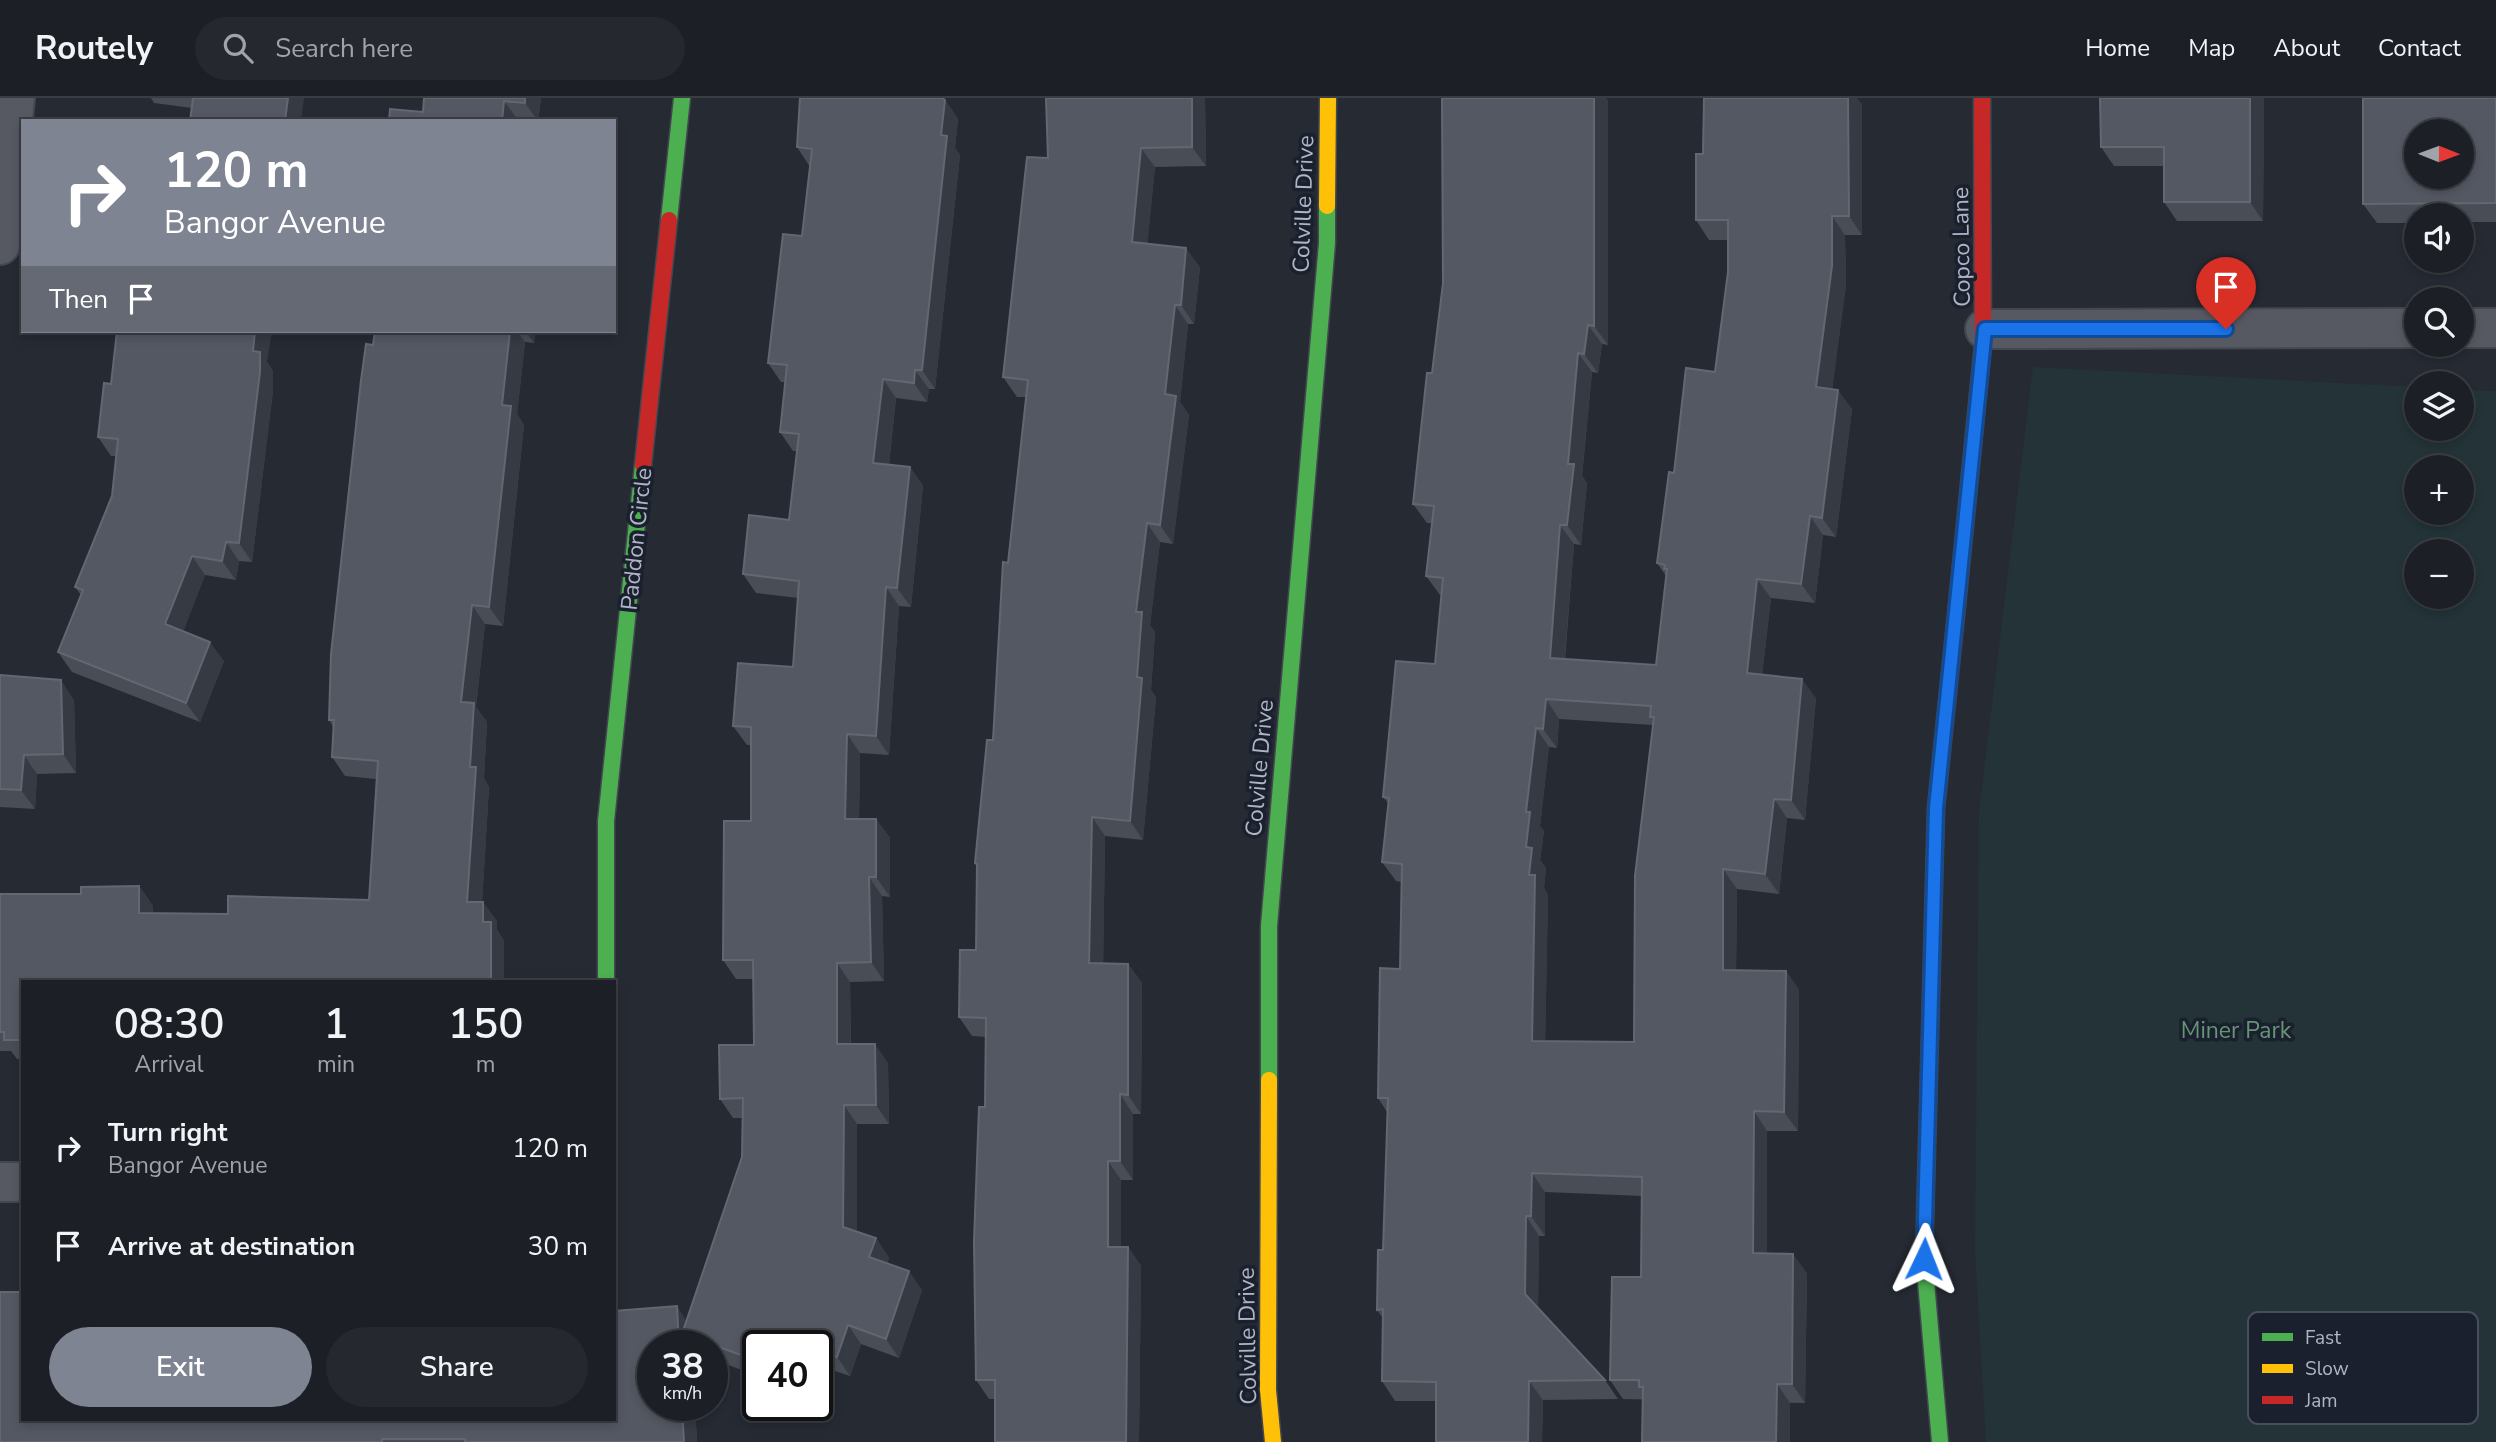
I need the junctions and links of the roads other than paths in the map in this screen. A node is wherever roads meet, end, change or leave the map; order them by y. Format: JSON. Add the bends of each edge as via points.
{"nodes":[{"id":1,"x":15,"y":98,"type":"edge"},
{"id":2,"x":682,"y":98,"type":"edge"},
{"id":3,"x":1328,"y":98,"type":"edge"},
{"id":4,"x":1982,"y":98,"type":"edge"},
{"id":5,"x":0,"y":245,"type":"edge"},
{"id":6,"x":2404,"y":328,"type":"edge"},
{"id":7,"x":2474,"y":328,"type":"edge"},
{"id":8,"x":2496,"y":328,"type":"edge"},
{"id":9,"x":1985,"y":329,"type":"junction"},
{"id":10,"x":606,"y":980,"type":"edge"},
{"id":11,"x":0,"y":1182,"type":"edge"},
{"id":12,"x":21,"y":1182,"type":"edge"},
{"id":13,"x":1273,"y":1442,"type":"edge"},
{"id":14,"x":1940,"y":1442,"type":"edge"}],
"edges":[{"from":1,"to":5,"type":"street"},
{"from":2,"to":10,"type":"street","name":"Paddon Circle","via":[[606,821]]},
{"from":3,"to":13,"type":"street","name":"Colville Drive","via":[[1327,243],[1269,926],[1268,1391]]},
{"from":4,"to":9,"type":"street","name":"Copco Lane"},
{"from":6,"to":9,"type":"street"},
{"from":7,"to":8,"type":"street"},
{"from":9,"to":14,"type":"street","name":"Copco Lane","via":[[1936,808],[1924,1259]]},
{"from":11,"to":12,"type":"street"}]}
